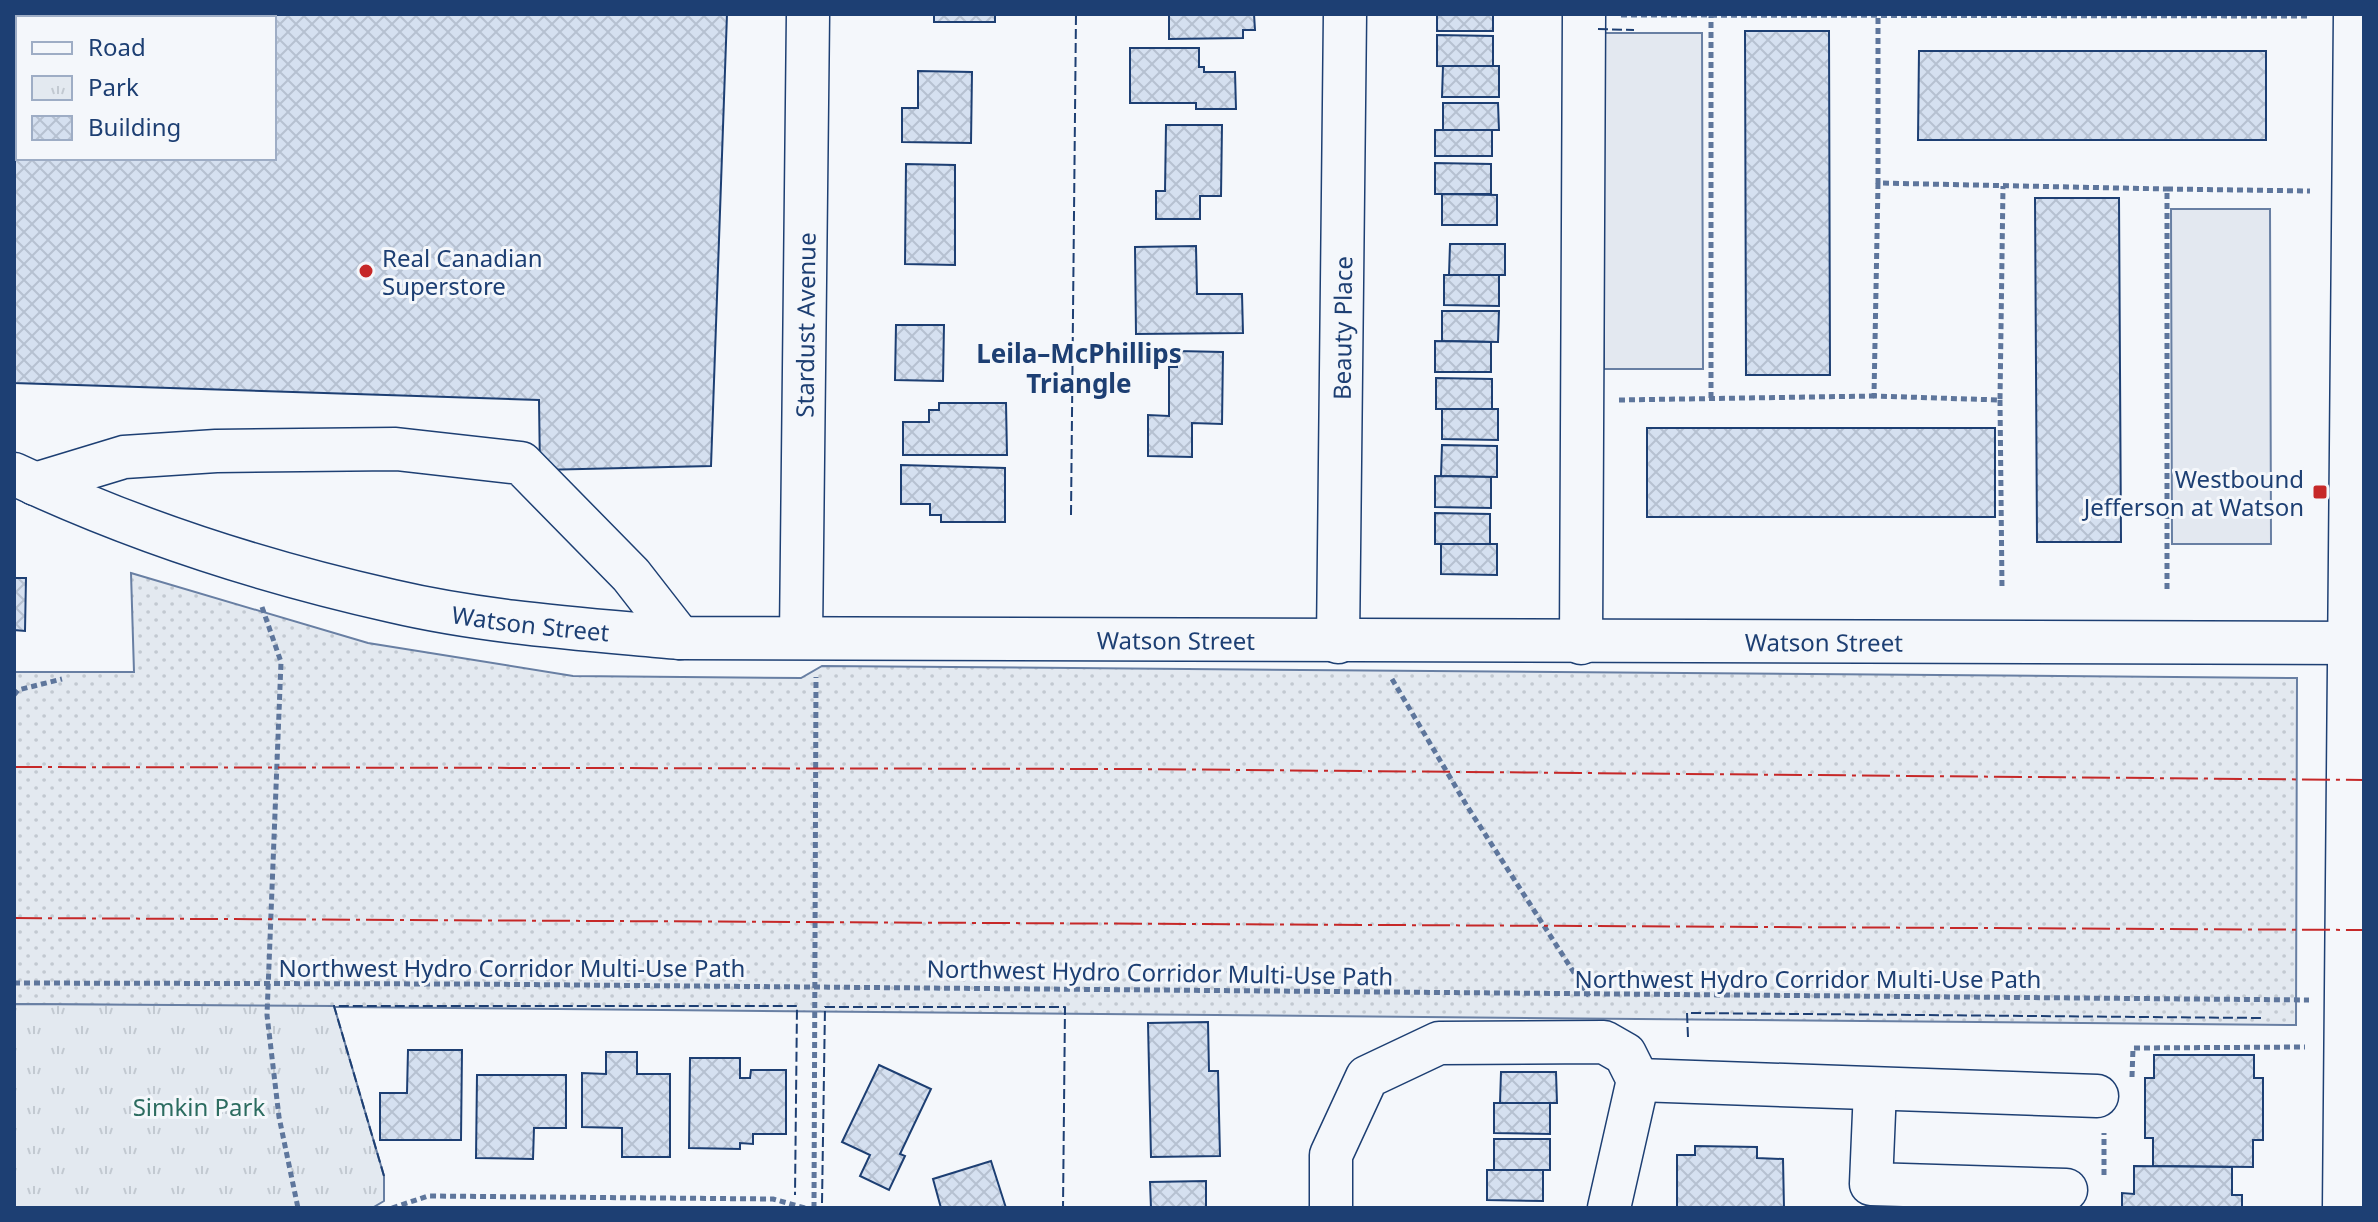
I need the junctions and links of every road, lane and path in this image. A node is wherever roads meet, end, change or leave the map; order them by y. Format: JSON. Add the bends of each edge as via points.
{"nodes":[{"id":1,"x":808,"y":14,"type":"edge"},
{"id":2,"x":1345,"y":14,"type":"edge"},
{"id":3,"x":1584,"y":14,"type":"edge"},
{"id":4,"x":1614,"y":14,"type":"edge"},
{"id":5,"x":2355,"y":14,"type":"edge"},
{"id":6,"x":1711,"y":15,"type":"edge"},
{"id":7,"x":2171,"y":15,"type":"edge"},
{"id":8,"x":2008,"y":16,"type":"edge"},
{"id":9,"x":2311,"y":16,"type":"dead end"},
{"id":10,"x":1878,"y":18,"type":"junction"},
{"id":11,"x":1878,"y":183,"type":"junction"},
{"id":12,"x":2003,"y":186,"type":"junction"},
{"id":13,"x":2167,"y":189,"type":"junction"},
{"id":14,"x":2310,"y":191,"type":"dead end"},
{"id":15,"x":1874,"y":396,"type":"junction"},
{"id":16,"x":1711,"y":398,"type":"junction"},
{"id":17,"x":2000,"y":400,"type":"junction"},
{"id":18,"x":1615,"y":416,"type":"dead end"},
{"id":19,"x":25,"y":479,"type":"edge"},
{"id":20,"x":237,"y":559,"type":"junction"},
{"id":21,"x":2002,"y":588,"type":"dead end"},
{"id":22,"x":2167,"y":589,"type":"dead end"},
{"id":23,"x":809,"y":637,"type":"junction"},
{"id":24,"x":680,"y":638,"type":"junction"},
{"id":25,"x":1353,"y":642,"type":"junction"},
{"id":26,"x":1581,"y":643,"type":"junction"},
{"id":27,"x":2356,"y":643,"type":"edge"},
{"id":28,"x":62,"y":679,"type":"dead end"},
{"id":29,"x":14,"y":695,"type":"edge"},
{"id":30,"x":14,"y":983,"type":"edge"},
{"id":31,"x":270,"y":984,"type":"junction"},
{"id":32,"x":815,"y":987,"type":"junction"},
{"id":33,"x":1588,"y":994,"type":"junction"},
{"id":34,"x":2305,"y":1000,"type":"dead end"},
{"id":35,"x":1604,"y":1042,"type":"junction"},
{"id":36,"x":2305,"y":1047,"type":"dead end"},
{"id":37,"x":1638,"y":1080,"type":"junction"},
{"id":38,"x":1875,"y":1089,"type":"junction"},
{"id":39,"x":2111,"y":1103,"type":"junction"},
{"id":40,"x":2085,"y":1185,"type":"joint"},
{"id":41,"x":298,"y":1208,"type":"edge"},
{"id":42,"x":392,"y":1208,"type":"edge"},
{"id":43,"x":805,"y":1208,"type":"edge"},
{"id":44,"x":814,"y":1208,"type":"edge"},
{"id":45,"x":1331,"y":1208,"type":"edge"},
{"id":46,"x":1609,"y":1208,"type":"edge"},
{"id":47,"x":2344,"y":1208,"type":"edge"}],
"edges":[{"from":1,"to":23,"type":"street","name":"Stardust Avenue"},
{"from":2,"to":25,"type":"street","name":"Beauty Place"},
{"from":3,"to":26,"type":"street"},
{"from":4,"to":6,"type":"path"},
{"from":5,"to":27,"type":"street"},
{"from":6,"to":10,"type":"path"},
{"from":6,"to":16,"type":"path"},
{"from":7,"to":8,"type":"path"},
{"from":7,"to":9,"type":"path"},
{"from":8,"to":10,"type":"path"},
{"from":10,"to":11,"type":"path"},
{"from":11,"to":12,"type":"path"},
{"from":11,"to":15,"type":"path"},
{"from":12,"to":13,"type":"path"},
{"from":12,"to":17,"type":"path"},
{"from":13,"to":14,"type":"path"},
{"from":13,"to":22,"type":"path"},
{"from":15,"to":16,"type":"path"},
{"from":15,"to":17,"type":"path"},
{"from":16,"to":18,"type":"path","via":[[1615,400]]},
{"from":17,"to":21,"type":"path"},
{"from":19,"to":20,"type":"street","name":"Watson Street","via":[[81,506]]},
{"from":19,"to":24,"type":"street","via":[[124,457],[216,451],[396,449],[521,463],[631,575]]},
{"from":20,"to":24,"type":"street","name":"Watson Street","via":[[394,602],[522,623]]},
{"from":20,"to":31,"type":"path","via":[[260,602],[281,662]]},
{"from":23,"to":24,"type":"street","name":"Watson Street"},
{"from":23,"to":25,"type":"street","name":"Watson Street"},
{"from":23,"to":32,"type":"path"},
{"from":25,"to":26,"type":"street","name":"Watson Street"},
{"from":25,"to":33,"type":"path","via":[[1423,728]]},
{"from":26,"to":27,"type":"street","name":"Watson Street"},
{"from":27,"to":47,"type":"street"},
{"from":28,"to":29,"type":"path"},
{"from":30,"to":31,"type":"path","name":"Northwest Hydro Corridor Multi-Use Path"},
{"from":31,"to":32,"type":"path","name":"Northwest Hydro Corridor Multi-Use Path"},
{"from":31,"to":41,"type":"path","via":[[267,1015],[279,1117]]},
{"from":32,"to":33,"type":"path","name":"Northwest Hydro Corridor Multi-Use Path"},
{"from":32,"to":44,"type":"path"},
{"from":33,"to":34,"type":"path","name":"Northwest Hydro Corridor Multi-Use Path"},
{"from":33,"to":35,"type":"path"},
{"from":35,"to":37,"type":"street","via":[[1625,1054]]},
{"from":35,"to":45,"type":"street","via":[[1439,1043],[1367,1077],[1331,1155]]},
{"from":36,"to":39,"type":"path","via":[[2133,1048]]},
{"from":37,"to":38,"type":"street"},
{"from":37,"to":46,"type":"street"},
{"from":38,"to":39,"type":"street"},
{"from":38,"to":40,"type":"street","via":[[1871,1184]]},
{"from":39,"to":40,"type":"path"},
{"from":42,"to":43,"type":"path","via":[[428,1196],[773,1199]]}]}
